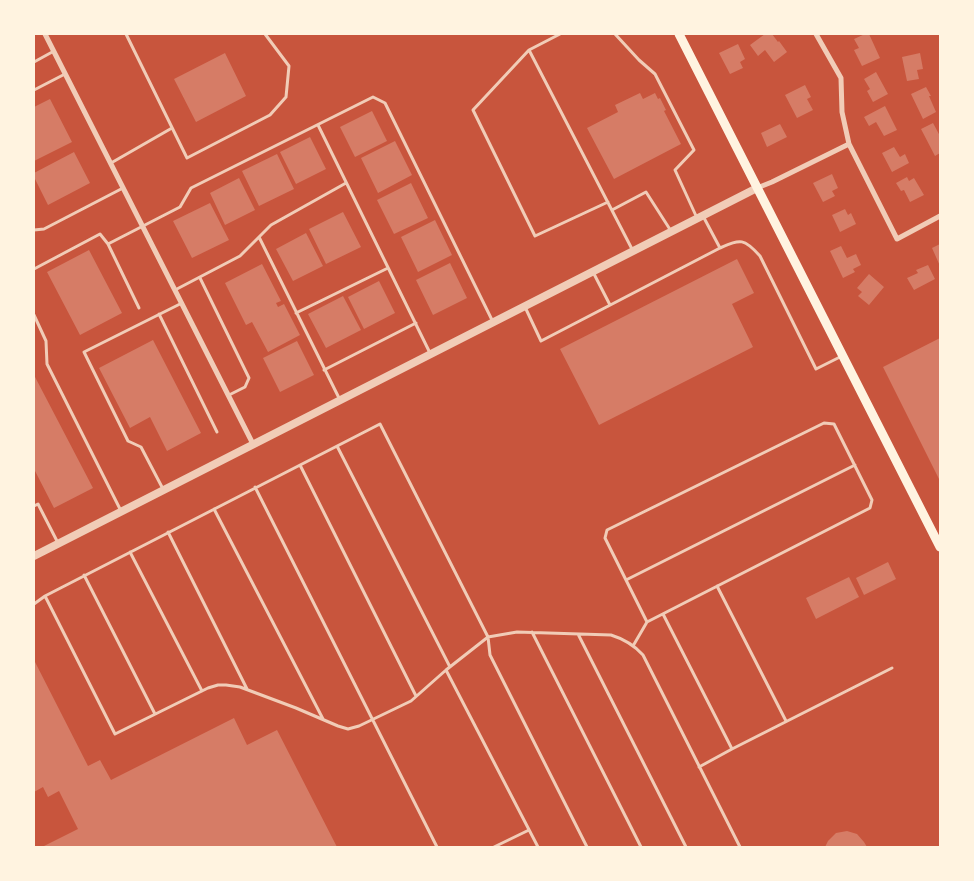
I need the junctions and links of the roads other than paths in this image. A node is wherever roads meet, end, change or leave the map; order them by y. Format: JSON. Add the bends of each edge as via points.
{"nodes":[{"id":1,"x":45,"y":34,"type":"edge"},
{"id":2,"x":126,"y":34,"type":"edge"},
{"id":3,"x":265,"y":34,"type":"edge"},
{"id":4,"x":560,"y":34,"type":"edge"},
{"id":5,"x":615,"y":34,"type":"edge"},
{"id":6,"x":678,"y":34,"type":"edge"},
{"id":7,"x":816,"y":34,"type":"edge"},
{"id":8,"x":529,"y":50,"type":"junction"},
{"id":9,"x":54,"y":51,"type":"junction"},
{"id":10,"x":34,"y":62,"type":"edge"},
{"id":11,"x":66,"y":74,"type":"junction"},
{"id":12,"x":34,"y":90,"type":"edge"},
{"id":13,"x":318,"y":125,"type":"junction"},
{"id":14,"x":172,"y":128,"type":"junction"},
{"id":15,"x":849,"y":144,"type":"junction"},
{"id":16,"x":111,"y":163,"type":"junction"},
{"id":17,"x":346,"y":183,"type":"junction"},
{"id":18,"x":124,"y":188,"type":"junction"},
{"id":19,"x":757,"y":188,"type":"junction"},
{"id":20,"x":608,"y":202,"type":"junction"},
{"id":21,"x":612,"y":210,"type":"junction"},
{"id":22,"x":940,"y":216,"type":"edge"},
{"id":23,"x":700,"y":217,"type":"junction"},
{"id":24,"x":143,"y":226,"type":"junction"},
{"id":25,"x":34,"y":230,"type":"edge"},
{"id":26,"x":672,"y":232,"type":"junction"},
{"id":27,"x":259,"y":237,"type":"junction"},
{"id":28,"x":108,"y":244,"type":"junction"},
{"id":29,"x":720,"y":248,"type":"junction"},
{"id":30,"x":633,"y":251,"type":"junction"},
{"id":31,"x":388,"y":268,"type":"junction"},
{"id":32,"x":34,"y":269,"type":"edge"},
{"id":33,"x":593,"y":271,"type":"junction"},
{"id":34,"x":200,"y":278,"type":"junction"},
{"id":35,"x":176,"y":290,"type":"junction"},
{"id":36,"x":182,"y":303,"type":"junction"},
{"id":37,"x":610,"y":305,"type":"junction"},
{"id":38,"x":525,"y":306,"type":"junction"},
{"id":39,"x":139,"y":308,"type":"dead end"},
{"id":40,"x":296,"y":313,"type":"junction"},
{"id":41,"x":159,"y":314,"type":"junction"},
{"id":42,"x":34,"y":315,"type":"edge"},
{"id":43,"x":494,"y":322,"type":"junction"},
{"id":44,"x":416,"y":323,"type":"junction"},
{"id":45,"x":431,"y":354,"type":"junction"},
{"id":46,"x":843,"y":356,"type":"junction"},
{"id":47,"x":324,"y":370,"type":"junction"},
{"id":48,"x":229,"y":395,"type":"junction"},
{"id":49,"x":340,"y":400,"type":"junction"},
{"id":50,"x":217,"y":432,"type":"dead end"},
{"id":51,"x":254,"y":444,"type":"junction"},
{"id":52,"x":337,"y":446,"type":"junction"},
{"id":53,"x":300,"y":464,"type":"junction"},
{"id":54,"x":854,"y":465,"type":"junction"},
{"id":55,"x":256,"y":488,"type":"junction"},
{"id":56,"x":164,"y":490,"type":"junction"},
{"id":57,"x":34,"y":506,"type":"edge"},
{"id":58,"x":214,"y":509,"type":"junction"},
{"id":59,"x":121,"y":512,"type":"junction"},
{"id":60,"x":168,"y":532,"type":"junction"},
{"id":61,"x":58,"y":544,"type":"junction"},
{"id":62,"x":940,"y":547,"type":"edge"},
{"id":63,"x":130,"y":552,"type":"junction"},
{"id":64,"x":34,"y":556,"type":"edge"},
{"id":65,"x":84,"y":576,"type":"junction"},
{"id":66,"x":626,"y":580,"type":"junction"},
{"id":67,"x":717,"y":586,"type":"junction"},
{"id":68,"x":45,"y":596,"type":"junction"},
{"id":69,"x":34,"y":604,"type":"edge"},
{"id":70,"x":663,"y":614,"type":"junction"},
{"id":71,"x":647,"y":622,"type":"junction"},
{"id":72,"x":532,"y":632,"type":"junction"},
{"id":73,"x":578,"y":634,"type":"junction"},
{"id":74,"x":488,"y":637,"type":"junction"},
{"id":75,"x":633,"y":646,"type":"junction"},
{"id":76,"x":450,"y":667,"type":"junction"},
{"id":77,"x":892,"y":668,"type":"dead end"},
{"id":78,"x":446,"y":670,"type":"junction"},
{"id":79,"x":248,"y":689,"type":"junction"},
{"id":80,"x":202,"y":691,"type":"junction"},
{"id":81,"x":416,"y":696,"type":"junction"},
{"id":82,"x":155,"y":714,"type":"junction"},
{"id":83,"x":323,"y":720,"type":"junction"},
{"id":84,"x":373,"y":720,"type":"junction"},
{"id":85,"x":786,"y":722,"type":"junction"},
{"id":86,"x":732,"y":749,"type":"junction"},
{"id":87,"x":699,"y":767,"type":"junction"},
{"id":88,"x":529,"y":830,"type":"junction"},
{"id":89,"x":437,"y":847,"type":"edge"},
{"id":90,"x":494,"y":847,"type":"edge"},
{"id":91,"x":538,"y":847,"type":"edge"},
{"id":92,"x":587,"y":847,"type":"edge"},
{"id":93,"x":641,"y":847,"type":"edge"},
{"id":94,"x":686,"y":847,"type":"edge"},
{"id":95,"x":740,"y":847,"type":"edge"}],
"edges":[{"from":1,"to":9,"type":"street"},
{"from":2,"to":14,"type":"lane"},
{"from":3,"to":14,"type":"lane","via":[[289,66],[286,97],[270,115],[187,158]]},
{"from":4,"to":8,"type":"lane"},
{"from":5,"to":23,"type":"lane","via":[[655,74],[694,150],[675,170]]},
{"from":6,"to":19,"type":"main road"},
{"from":7,"to":15,"type":"street","via":[[841,78],[842,112]]},
{"from":8,"to":20,"type":"lane"},
{"from":8,"to":20,"type":"lane","via":[[473,110],[536,236]]},
{"from":9,"to":10,"type":"lane"},
{"from":9,"to":11,"type":"street"},
{"from":11,"to":12,"type":"lane"},
{"from":11,"to":16,"type":"street"},
{"from":13,"to":17,"type":"lane"},
{"from":13,"to":24,"type":"lane","via":[[191,188],[180,207]]},
{"from":13,"to":43,"type":"lane","via":[[374,97],[385,103]]},
{"from":14,"to":16,"type":"lane"},
{"from":15,"to":19,"type":"street"},
{"from":15,"to":22,"type":"street","via":[[897,239]]},
{"from":16,"to":18,"type":"street"},
{"from":17,"to":27,"type":"lane","via":[[271,225]]},
{"from":17,"to":31,"type":"lane"},
{"from":18,"to":24,"type":"street"},
{"from":18,"to":25,"type":"lane","via":[[44,229]]},
{"from":19,"to":23,"type":"street"},
{"from":19,"to":46,"type":"main road"},
{"from":20,"to":21,"type":"lane"},
{"from":21,"to":26,"type":"lane","via":[[646,192]]},
{"from":21,"to":30,"type":"lane"},
{"from":23,"to":26,"type":"street"},
{"from":23,"to":29,"type":"lane"},
{"from":24,"to":28,"type":"lane"},
{"from":24,"to":35,"type":"street"},
{"from":26,"to":30,"type":"street"},
{"from":27,"to":34,"type":"lane","via":[[240,256]]},
{"from":27,"to":40,"type":"lane"},
{"from":28,"to":32,"type":"lane","via":[[100,234]]},
{"from":28,"to":39,"type":"lane"},
{"from":29,"to":37,"type":"lane"},
{"from":29,"to":46,"type":"lane","via":[[736,241],[749,244],[760,256],[816,369]]},
{"from":30,"to":33,"type":"street"},
{"from":31,"to":40,"type":"lane"},
{"from":31,"to":44,"type":"lane"},
{"from":33,"to":37,"type":"lane"},
{"from":33,"to":38,"type":"street"},
{"from":34,"to":35,"type":"lane"},
{"from":34,"to":48,"type":"lane","via":[[249,378],[245,386]]},
{"from":35,"to":36,"type":"street"},
{"from":36,"to":41,"type":"lane"},
{"from":36,"to":48,"type":"street"},
{"from":37,"to":38,"type":"lane","via":[[541,341]]},
{"from":38,"to":43,"type":"street"},
{"from":40,"to":47,"type":"lane"},
{"from":41,"to":50,"type":"lane"},
{"from":41,"to":56,"type":"lane","via":[[84,352],[128,441],[141,447]]},
{"from":42,"to":59,"type":"lane","via":[[46,340],[47,364]]},
{"from":43,"to":45,"type":"street"},
{"from":44,"to":45,"type":"lane"},
{"from":44,"to":47,"type":"lane"},
{"from":45,"to":49,"type":"street"},
{"from":46,"to":62,"type":"main road"},
{"from":47,"to":49,"type":"lane"},
{"from":48,"to":51,"type":"street"},
{"from":49,"to":51,"type":"street"},
{"from":51,"to":56,"type":"street"},
{"from":52,"to":53,"type":"lane"},
{"from":52,"to":74,"type":"lane","via":[[380,424]]},
{"from":52,"to":76,"type":"lane"},
{"from":53,"to":55,"type":"lane"},
{"from":53,"to":81,"type":"lane"},
{"from":54,"to":66,"type":"lane"},
{"from":54,"to":66,"type":"lane","via":[[834,424],[824,423],[607,530],[605,538]]},
{"from":54,"to":67,"type":"lane","via":[[872,500],[870,508]]},
{"from":55,"to":58,"type":"lane"},
{"from":55,"to":84,"type":"lane"},
{"from":56,"to":59,"type":"street"},
{"from":57,"to":61,"type":"lane","via":[[38,504]]},
{"from":58,"to":60,"type":"lane"},
{"from":58,"to":83,"type":"lane"},
{"from":59,"to":61,"type":"street"},
{"from":60,"to":63,"type":"lane"},
{"from":60,"to":79,"type":"lane"},
{"from":61,"to":64,"type":"street"},
{"from":63,"to":65,"type":"lane"},
{"from":63,"to":80,"type":"lane"},
{"from":65,"to":68,"type":"lane"},
{"from":65,"to":82,"type":"lane"},
{"from":66,"to":71,"type":"lane"},
{"from":67,"to":70,"type":"lane"},
{"from":67,"to":85,"type":"lane"},
{"from":68,"to":69,"type":"lane"},
{"from":68,"to":82,"type":"lane","via":[[115,734]]},
{"from":70,"to":71,"type":"lane"},
{"from":70,"to":86,"type":"lane"},
{"from":71,"to":75,"type":"lane"},
{"from":72,"to":73,"type":"lane"},
{"from":72,"to":74,"type":"lane"},
{"from":72,"to":93,"type":"lane"},
{"from":73,"to":75,"type":"lane","via":[[611,635]]},
{"from":73,"to":94,"type":"lane"},
{"from":74,"to":76,"type":"lane"},
{"from":74,"to":92,"type":"lane","via":[[490,655]]},
{"from":75,"to":87,"type":"lane","via":[[649,666]]},
{"from":76,"to":78,"type":"lane"},
{"from":77,"to":85,"type":"lane"},
{"from":78,"to":81,"type":"lane"},
{"from":78,"to":88,"type":"lane"},
{"from":79,"to":80,"type":"lane","via":[[218,685]]},
{"from":79,"to":83,"type":"lane"},
{"from":80,"to":82,"type":"lane"},
{"from":81,"to":84,"type":"lane"},
{"from":83,"to":84,"type":"lane","via":[[348,729]]},
{"from":84,"to":89,"type":"lane"},
{"from":85,"to":86,"type":"lane"},
{"from":86,"to":87,"type":"lane"},
{"from":87,"to":95,"type":"lane"},
{"from":88,"to":90,"type":"lane"},
{"from":88,"to":91,"type":"lane"}]}
